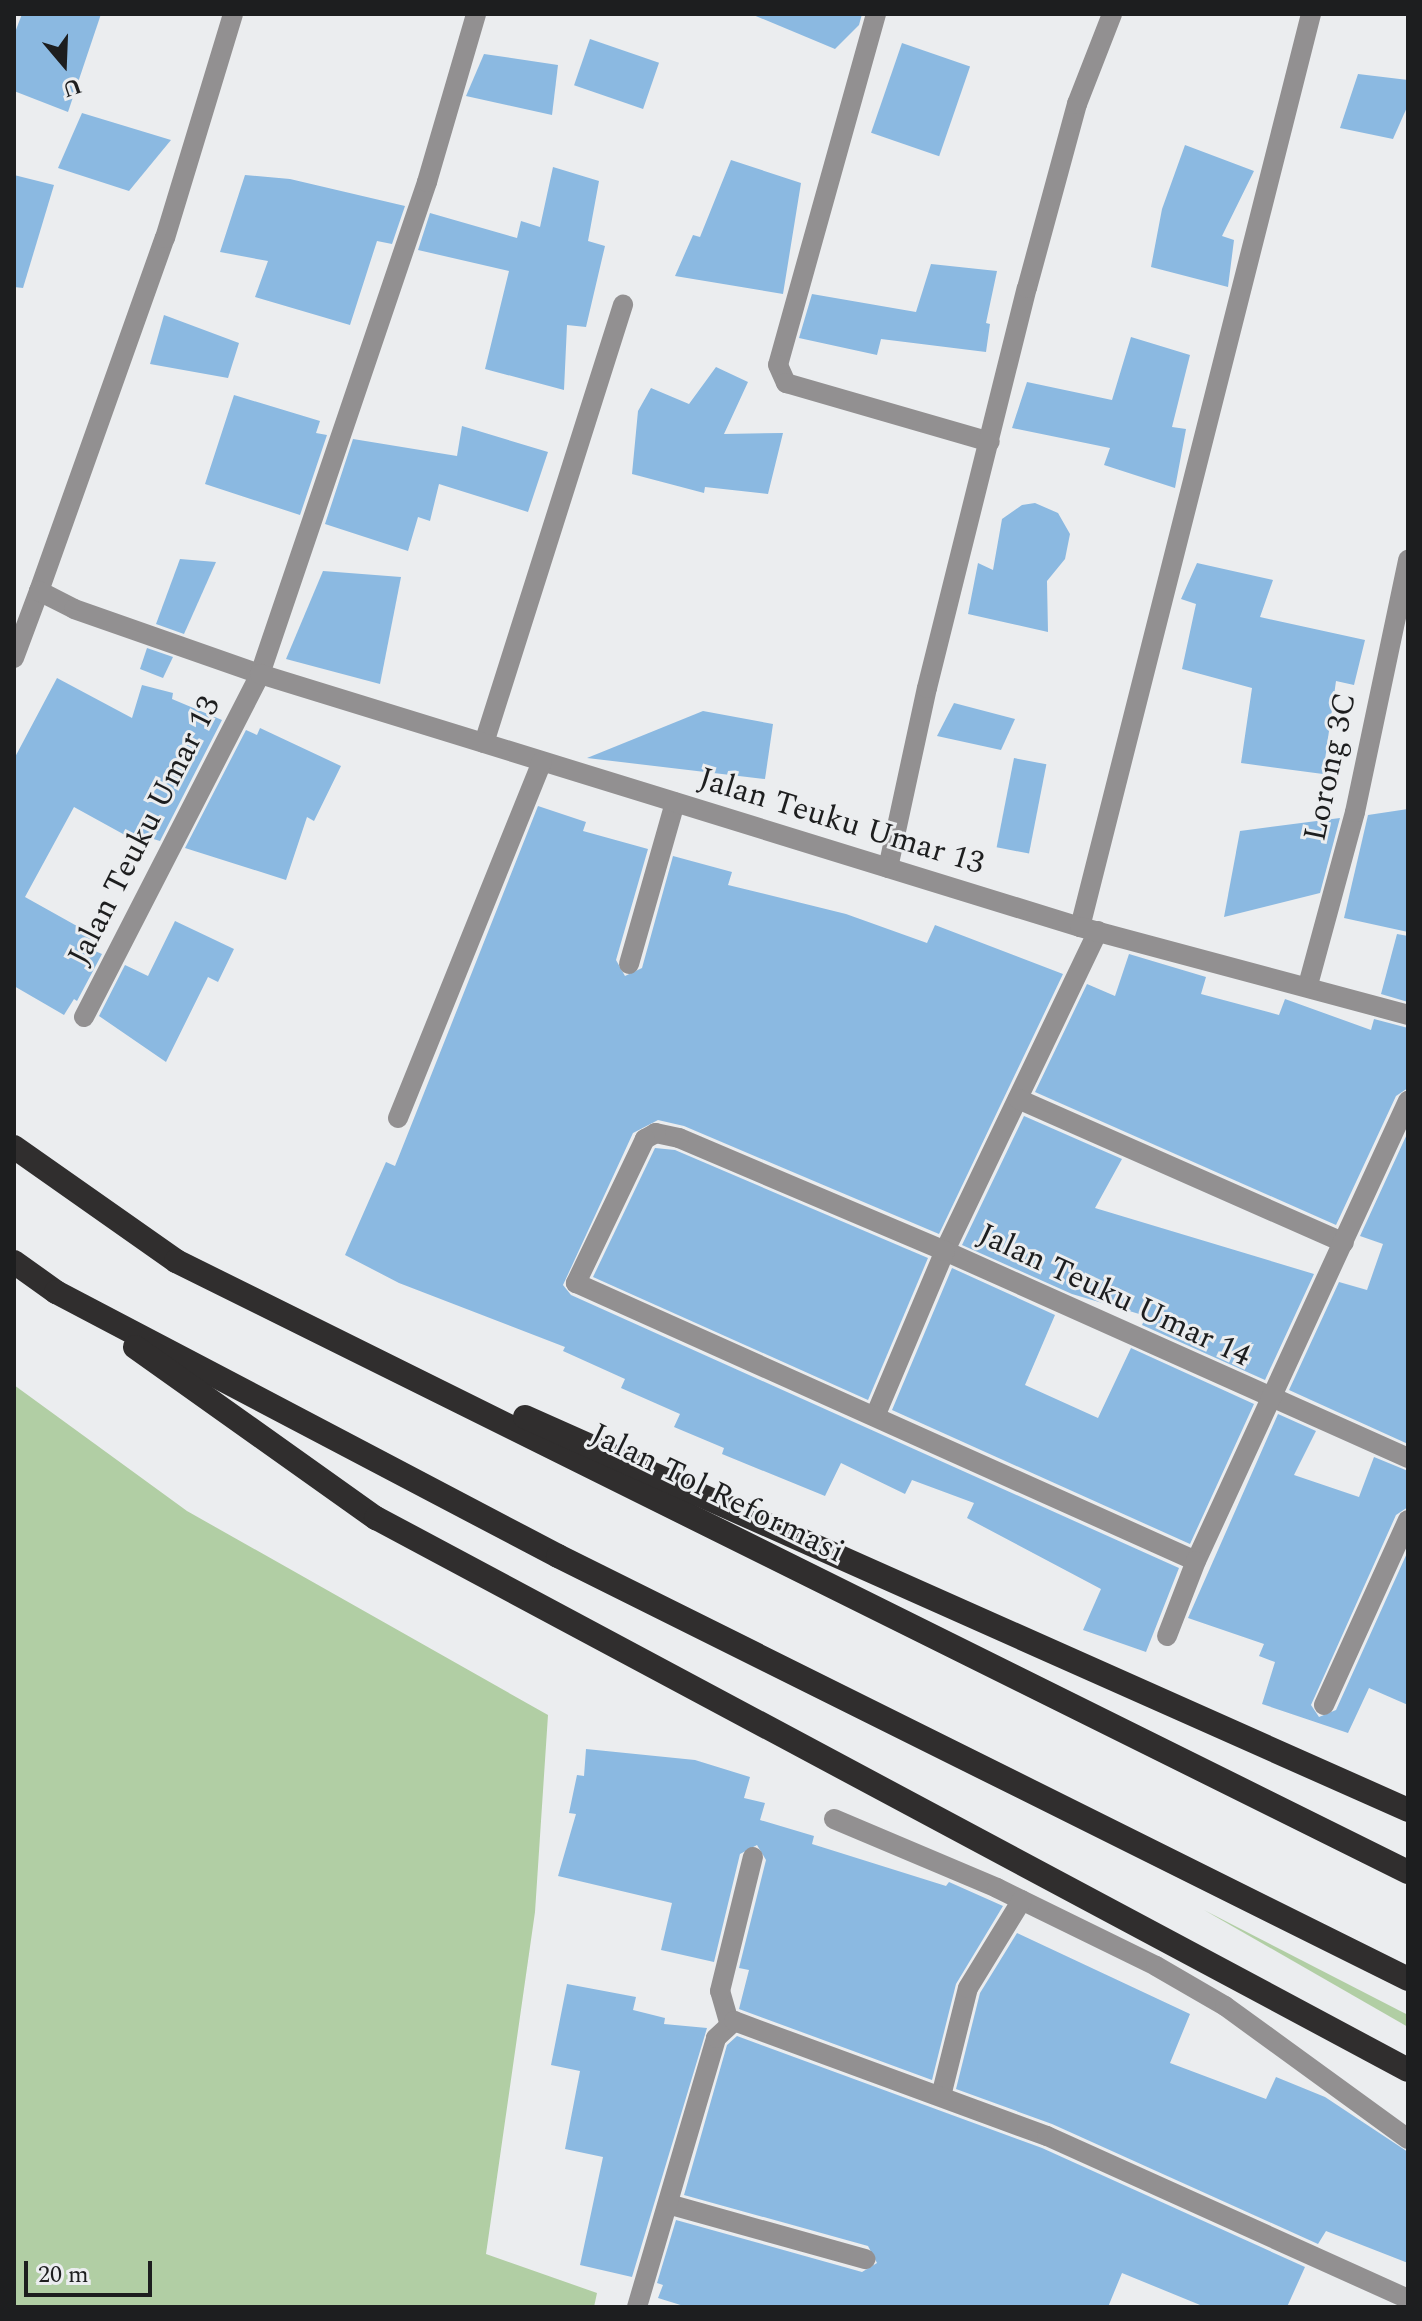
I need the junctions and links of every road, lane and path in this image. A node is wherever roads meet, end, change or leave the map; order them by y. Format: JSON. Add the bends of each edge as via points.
{"nodes":[{"id":1,"x":233,"y":14,"type":"edge"},
{"id":2,"x":476,"y":14,"type":"edge"},
{"id":3,"x":876,"y":14,"type":"edge"},
{"id":4,"x":1112,"y":14,"type":"edge"},
{"id":5,"x":1311,"y":14,"type":"edge"},
{"id":6,"x":623,"y":304,"type":"dead end"},
{"id":7,"x":990,"y":442,"type":"junction"},
{"id":8,"x":1408,"y":560,"type":"edge"},
{"id":9,"x":39,"y":591,"type":"junction"},
{"id":10,"x":14,"y":658,"type":"edge"},
{"id":11,"x":260,"y":674,"type":"junction"},
{"id":12,"x":484,"y":743,"type":"junction"},
{"id":13,"x":542,"y":762,"type":"junction"},
{"id":14,"x":675,"y":802,"type":"junction"},
{"id":15,"x":888,"y":868,"type":"junction"},
{"id":16,"x":1089,"y":929,"type":"junction"},
{"id":17,"x":629,"y":964,"type":"dead end"},
{"id":18,"x":1308,"y":985,"type":"junction"},
{"id":19,"x":1408,"y":1015,"type":"edge"},
{"id":20,"x":84,"y":1017,"type":"dead end"},
{"id":21,"x":1018,"y":1099,"type":"junction"},
{"id":22,"x":1408,"y":1101,"type":"edge"},
{"id":23,"x":398,"y":1118,"type":"dead end"},
{"id":24,"x":14,"y":1147,"type":"edge"},
{"id":25,"x":1344,"y":1243,"type":"junction"},
{"id":26,"x":945,"y":1251,"type":"junction"},
{"id":27,"x":176,"y":1261,"type":"junction"},
{"id":28,"x":14,"y":1262,"type":"edge"},
{"id":29,"x":56,"y":1292,"type":"junction"},
{"id":30,"x":1270,"y":1400,"type":"junction"},
{"id":31,"x":876,"y":1414,"type":"junction"},
{"id":32,"x":1408,"y":1458,"type":"edge"},
{"id":33,"x":1408,"y":1520,"type":"edge"},
{"id":34,"x":1196,"y":1561,"type":"junction"},
{"id":35,"x":1167,"y":1636,"type":"dead end"},
{"id":36,"x":1324,"y":1705,"type":"dead end"},
{"id":37,"x":1408,"y":1810,"type":"edge"},
{"id":38,"x":834,"y":1819,"type":"dead end"},
{"id":39,"x":753,"y":1857,"type":"dead end"},
{"id":40,"x":1408,"y":1872,"type":"edge"},
{"id":41,"x":1022,"y":1900,"type":"junction"},
{"id":42,"x":1408,"y":1979,"type":"edge"},
{"id":43,"x":729,"y":2022,"type":"junction"},
{"id":44,"x":1408,"y":2070,"type":"edge"},
{"id":45,"x":941,"y":2096,"type":"junction"},
{"id":46,"x":1408,"y":2139,"type":"edge"},
{"id":47,"x":668,"y":2204,"type":"junction"},
{"id":48,"x":865,"y":2259,"type":"dead end"},
{"id":49,"x":1408,"y":2299,"type":"edge"},
{"id":50,"x":637,"y":2307,"type":"edge"}],
"edges":[{"from":1,"to":9,"type":"street","via":[[165,238]]},
{"from":2,"to":11,"type":"street","via":[[427,182]]},
{"from":3,"to":7,"type":"street","via":[[778,365],[786,383]]},
{"from":4,"to":7,"type":"street","via":[[1077,104]]},
{"from":5,"to":16,"type":"street","name":"Jalan Teuku Umar 14"},
{"from":6,"to":12,"type":"street"},
{"from":7,"to":15,"type":"street"},
{"from":8,"to":18,"type":"street","name":"Lorong 3C","via":[[1355,812]]},
{"from":9,"to":10,"type":"street"},
{"from":9,"to":11,"type":"street","name":"Jalan Teuku Umar 13","via":[[74,609]]},
{"from":11,"to":12,"type":"street","name":"Jalan Teuku Umar 13"},
{"from":11,"to":20,"type":"street","name":"Jalan Teuku Umar 13"},
{"from":12,"to":13,"type":"street","name":"Jalan Teuku Umar 13"},
{"from":13,"to":14,"type":"street","name":"Jalan Teuku Umar 13"},
{"from":13,"to":23,"type":"street"},
{"from":14,"to":15,"type":"street","name":"Jalan Teuku Umar 13"},
{"from":14,"to":17,"type":"street"},
{"from":15,"to":16,"type":"street","name":"Jalan Teuku Umar 13"},
{"from":16,"to":18,"type":"street","name":"Jalan Teuku Umar 13"},
{"from":16,"to":21,"type":"street","name":"Jalan Teuku Umar 14"},
{"from":18,"to":19,"type":"street","name":"Jalan Teuku Umar 13"},
{"from":21,"to":25,"type":"street"},
{"from":21,"to":26,"type":"street","name":"Jalan Teuku Umar 14"},
{"from":22,"to":25,"type":"street"},
{"from":24,"to":27,"type":"highway","name":"Jalan Tol Reformasi"},
{"from":25,"to":30,"type":"street"},
{"from":26,"to":30,"type":"street","name":"Jalan Teuku Umar 14"},
{"from":26,"to":31,"type":"street"},
{"from":26,"to":31,"type":"street","via":[[656,1133],[641,1143],[576,1283]]},
{"from":27,"to":37,"type":"highway"},
{"from":27,"to":40,"type":"highway","name":"Jalan Tol Reformasi"},
{"from":28,"to":29,"type":"highway"},
{"from":29,"to":42,"type":"highway","via":[[558,1556]]},
{"from":29,"to":44,"type":"highway","via":[[376,1518]]},
{"from":30,"to":32,"type":"street","name":"Jalan Teuku Umar 14"},
{"from":30,"to":34,"type":"street"},
{"from":31,"to":34,"type":"street"},
{"from":33,"to":36,"type":"street"},
{"from":34,"to":35,"type":"street"},
{"from":38,"to":41,"type":"street"},
{"from":39,"to":43,"type":"street","via":[[720,1991]]},
{"from":41,"to":45,"type":"street","via":[[968,1988]]},
{"from":41,"to":46,"type":"street","via":[[1225,2006]]},
{"from":43,"to":45,"type":"street","via":[[742,2022]]},
{"from":43,"to":47,"type":"street","via":[[716,2038]]},
{"from":45,"to":49,"type":"street","via":[[1158,2184]]},
{"from":47,"to":48,"type":"street"},
{"from":47,"to":50,"type":"street"}]}
